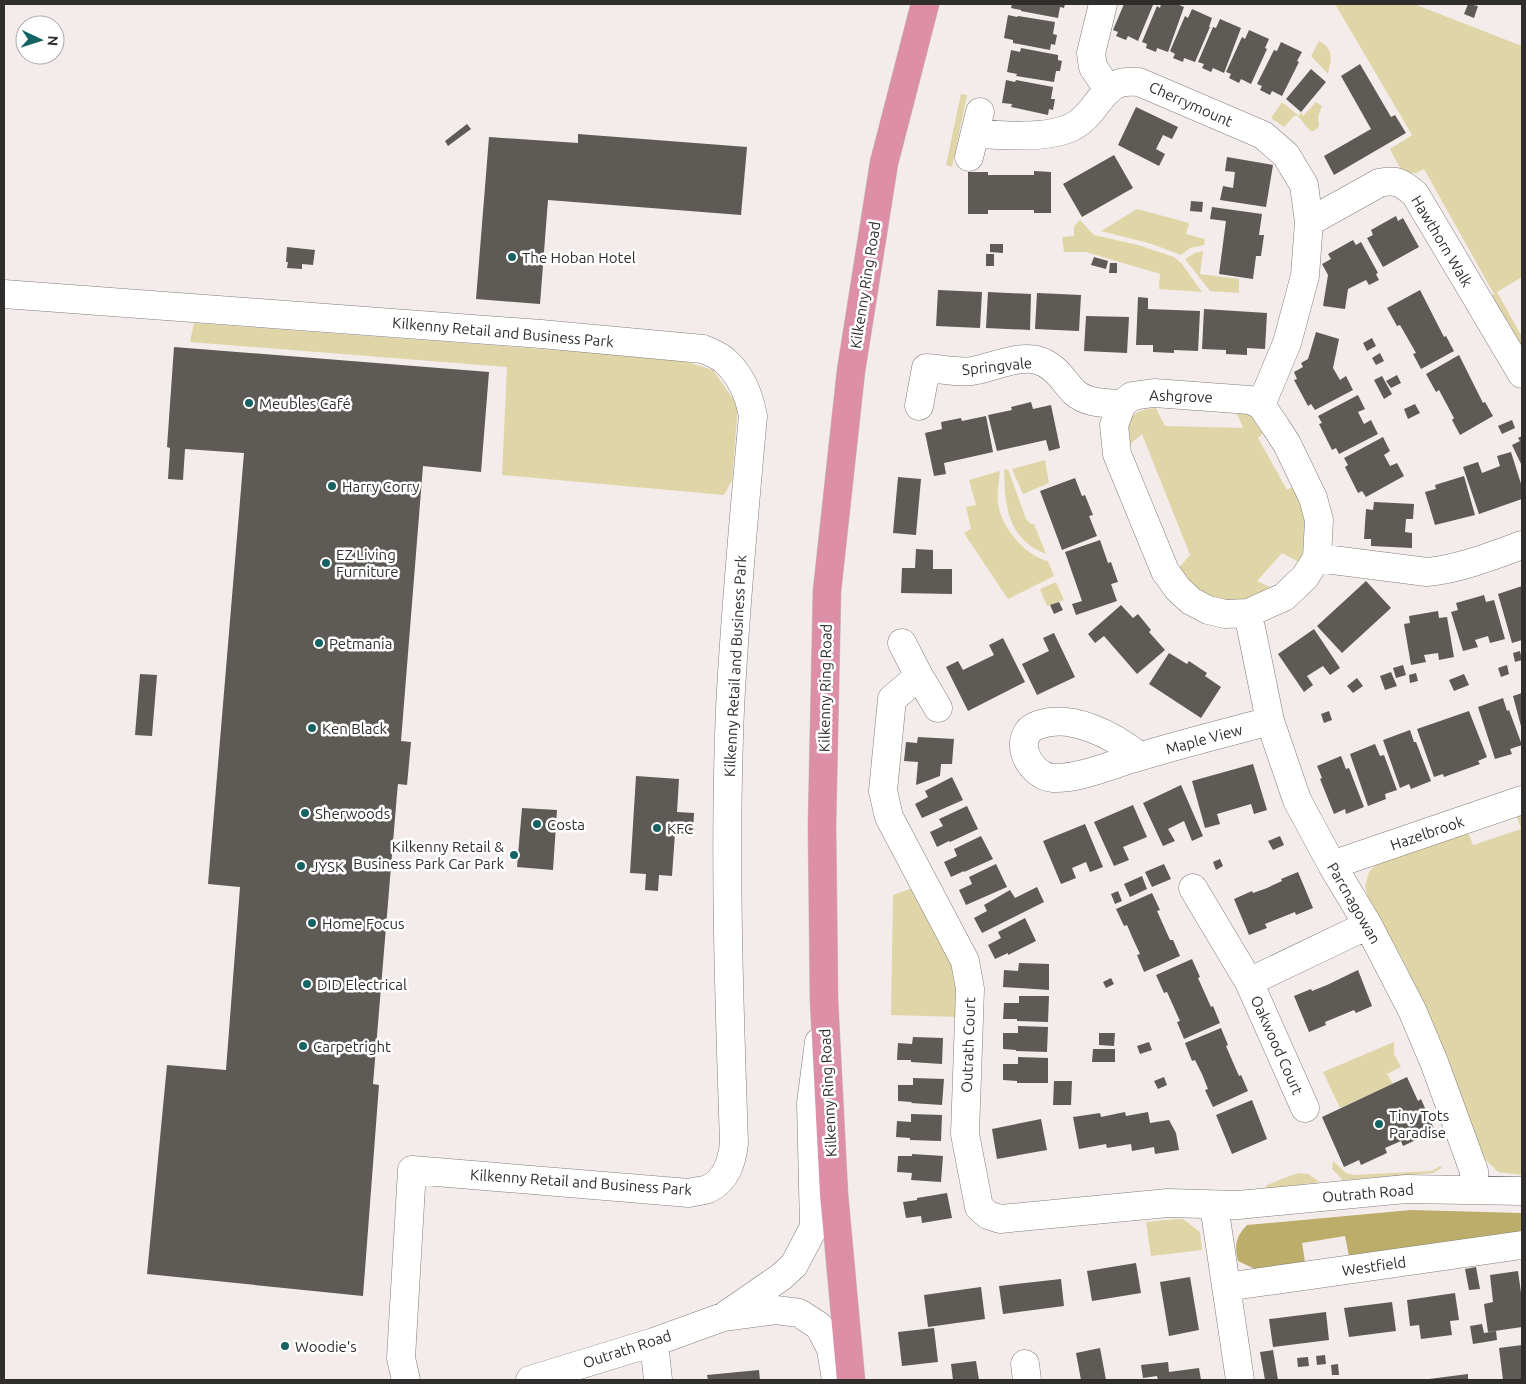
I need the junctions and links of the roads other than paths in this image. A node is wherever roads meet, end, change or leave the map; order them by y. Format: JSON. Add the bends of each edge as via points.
{"nodes":[{"id":1,"x":925,"y":4,"type":"edge"},
{"id":2,"x":1103,"y":4,"type":"edge"},
{"id":3,"x":1108,"y":89,"type":"junction"},
{"id":4,"x":975,"y":134,"type":"dead end"},
{"id":5,"x":1310,"y":222,"type":"junction"},
{"id":6,"x":4,"y":294,"type":"edge"},
{"id":7,"x":1522,"y":374,"type":"edge"},
{"id":8,"x":1122,"y":404,"type":"junction"},
{"id":9,"x":1261,"y":405,"type":"junction"},
{"id":10,"x":919,"y":406,"type":"dead end"},
{"id":11,"x":1522,"y":545,"type":"edge"},
{"id":12,"x":1317,"y":558,"type":"junction"},
{"id":13,"x":1248,"y":613,"type":"junction"},
{"id":14,"x":902,"y":643,"type":"dead end"},
{"id":15,"x":919,"y":676,"type":"junction"},
{"id":16,"x":938,"y":708,"type":"dead end"},
{"id":17,"x":1270,"y":721,"type":"junction"},
{"id":18,"x":1139,"y":756,"type":"dead end"},
{"id":19,"x":1522,"y":800,"type":"edge"},
{"id":20,"x":1332,"y":865,"type":"junction"},
{"id":21,"x":1193,"y":888,"type":"dead end"},
{"id":22,"x":1368,"y":925,"type":"junction"},
{"id":23,"x":1249,"y":982,"type":"junction"},
{"id":24,"x":824,"y":1000,"type":"junction"},
{"id":25,"x":1304,"y":1108,"type":"dead end"},
{"id":26,"x":1474,"y":1189,"type":"junction"},
{"id":27,"x":1522,"y":1191,"type":"edge"},
{"id":28,"x":1214,"y":1204,"type":"junction"},
{"id":29,"x":1522,"y":1245,"type":"edge"},
{"id":30,"x":1226,"y":1287,"type":"junction"},
{"id":31,"x":723,"y":1317,"type":"junction"},
{"id":32,"x":654,"y":1342,"type":"junction"},
{"id":33,"x":406,"y":1380,"type":"edge"},
{"id":34,"x":530,"y":1380,"type":"edge"},
{"id":35,"x":658,"y":1380,"type":"edge"},
{"id":36,"x":836,"y":1380,"type":"edge"},
{"id":37,"x":851,"y":1380,"type":"edge"},
{"id":38,"x":1240,"y":1380,"type":"edge"}],
"edges":[{"from":1,"to":24,"type":"highway","name":"Kilkenny Ring Road","via":[[884,163],[851,371],[827,591],[822,825]]},
{"from":2,"to":3,"type":"street","via":[[1091,52],[1093,67]]},
{"from":3,"to":4,"type":"street","via":[[1089,115],[1070,128],[1044,134]]},
{"from":3,"to":5,"type":"street","name":"Cherrymount","via":[[1122,82],[1139,82],[1263,135],[1286,154],[1304,185]]},
{"from":5,"to":7,"type":"street","name":"Hawthorn Walk","via":[[1379,183],[1403,183],[1415,194]]},
{"from":5,"to":9,"type":"street","via":[[1305,276],[1287,343]]},
{"from":6,"to":33,"type":"street","name":"Kilkenny Retail and Business Park","via":[[703,349],[723,359],[739,377],[750,398],[753,416],[730,719],[727,855],[732,1161],[723,1177],[708,1189],[689,1193],[412,1170],[400,1358]]},
{"from":8,"to":9,"type":"street","name":"Ashgrove","via":[[1132,396],[1154,393],[1250,400]]},
{"from":8,"to":10,"type":"street","name":"Springvale","via":[[1089,400],[1075,393],[1051,366],[1035,360],[1016,360],[971,371],[926,368]]},
{"from":8,"to":13,"type":"street","via":[[1114,425],[1117,454],[1165,571],[1178,589],[1208,610],[1225,614]]},
{"from":9,"to":12,"type":"street","via":[[1287,444],[1313,498],[1318,520]]},
{"from":11,"to":12,"type":"street","via":[[1457,567],[1427,572]]},
{"from":12,"to":13,"type":"street","via":[[1305,577],[1284,597]]},
{"from":13,"to":17,"type":"street","name":"Parcnagowan"},
{"from":14,"to":15,"type":"street"},
{"from":15,"to":16,"type":"street"},
{"from":15,"to":28,"type":"street","name":"Outrath Court","via":[[892,699],[883,791],[889,817],[965,961],[970,989],[965,1134],[980,1207],[988,1215],[1000,1219],[1168,1204]]},
{"from":17,"to":18,"type":"street","name":"Maple View"},
{"from":17,"to":20,"type":"street","name":"Parcnagowan","via":[[1297,800]]},
{"from":19,"to":20,"type":"street","name":"Hazelbrook"},
{"from":20,"to":22,"type":"street","name":"Parcnagowan"},
{"from":21,"to":23,"type":"street","name":"Oakwood Court"},
{"from":22,"to":23,"type":"street","name":"Oakwood Court"},
{"from":22,"to":26,"type":"street","name":"Parcnagowan","via":[[1412,1010],[1434,1062],[1474,1171]]},
{"from":23,"to":25,"type":"street","name":"Oakwood Court"},
{"from":24,"to":31,"type":"street","name":"Outrath Road","via":[[811,1103],[814,1227],[794,1265],[781,1278]]},
{"from":24,"to":37,"type":"highway","name":"Kilkenny Ring Road","via":[[834,1194]]},
{"from":26,"to":27,"type":"street","name":"Outrath Road"},
{"from":26,"to":28,"type":"street","name":"Outrath Road","via":[[1406,1188],[1238,1205]]},
{"from":28,"to":30,"type":"street"},
{"from":29,"to":30,"type":"street","name":"Westfield"},
{"from":30,"to":38,"type":"street"},
{"from":31,"to":32,"type":"street","name":"Outrath Road"},
{"from":31,"to":36,"type":"street","name":"Outrath Road","via":[[776,1310],[799,1313],[819,1326],[831,1349]]},
{"from":32,"to":34,"type":"street","name":"Outrath Road"},
{"from":32,"to":35,"type":"street"}]}
